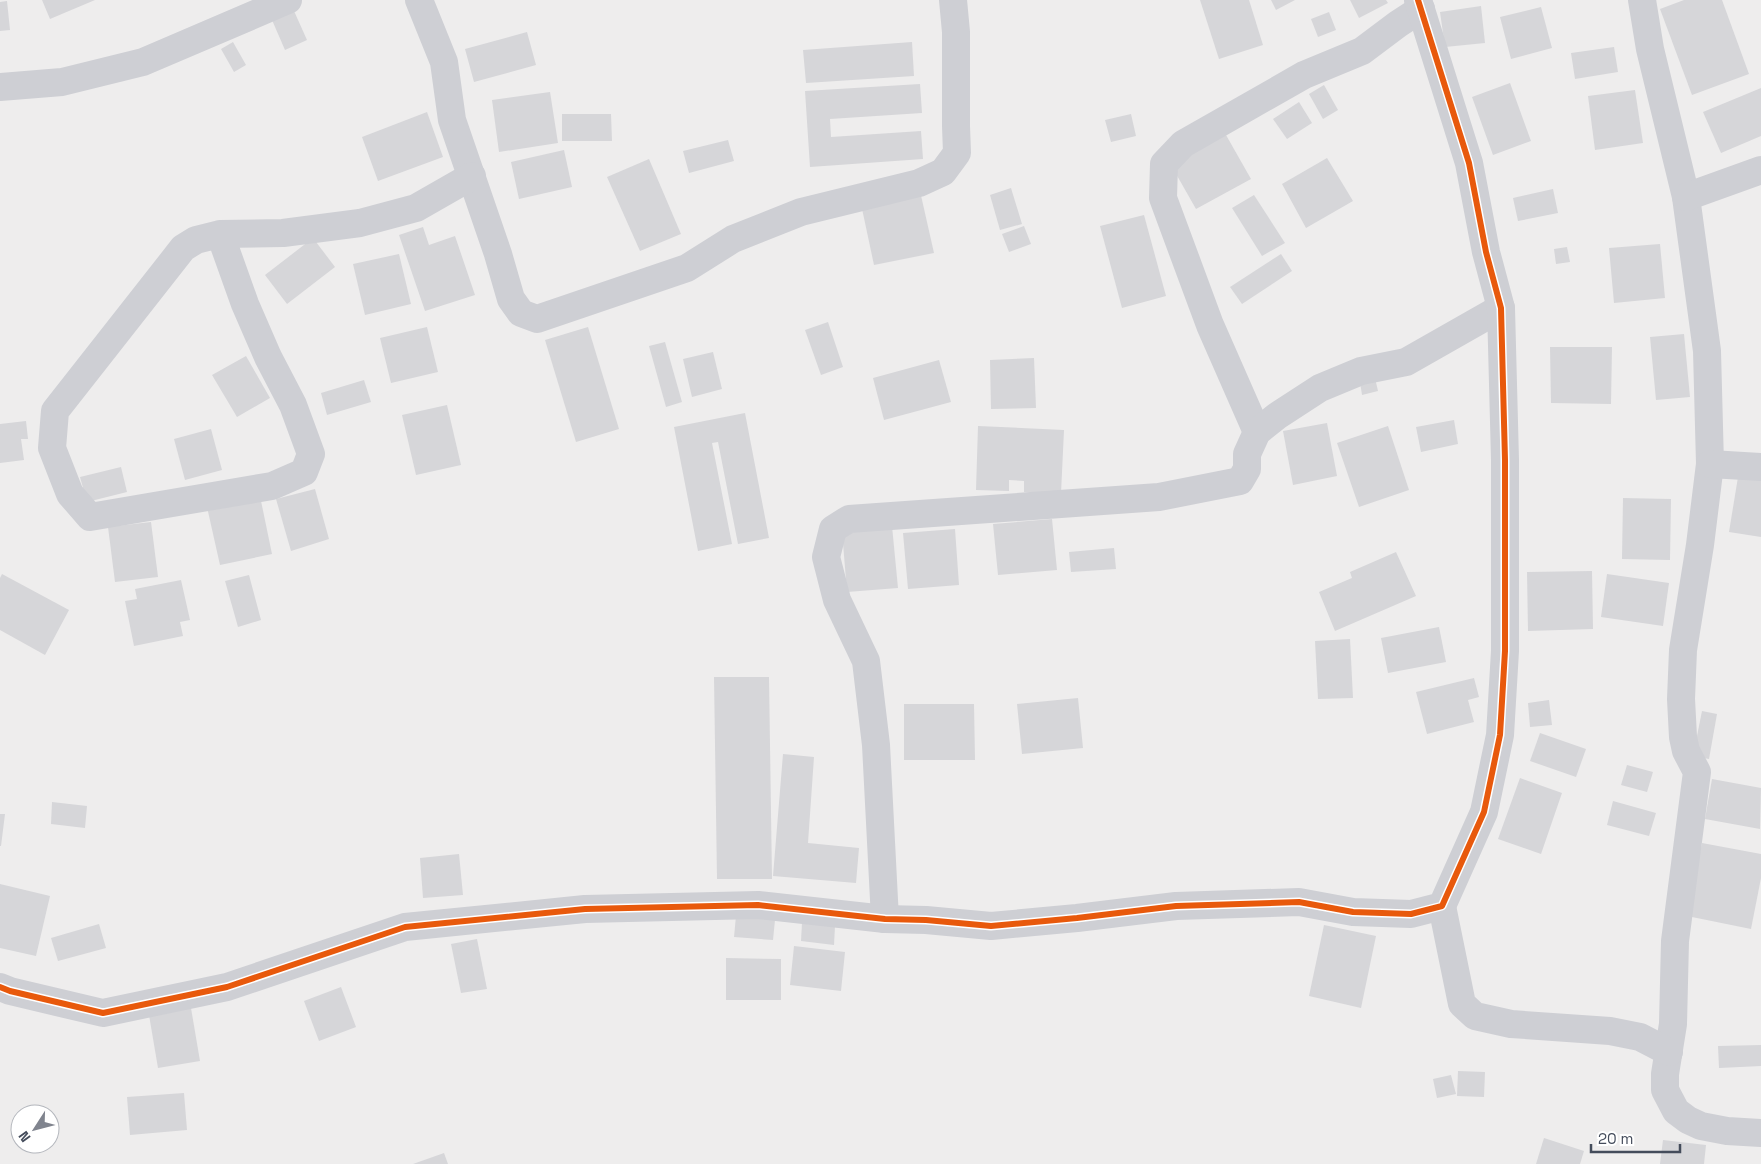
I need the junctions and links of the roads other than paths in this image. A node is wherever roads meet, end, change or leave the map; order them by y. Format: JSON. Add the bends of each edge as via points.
{"nodes":[{"id":1,"x":288,"y":0,"type":"edge"},
{"id":2,"x":419,"y":0,"type":"edge"},
{"id":3,"x":953,"y":0,"type":"edge"},
{"id":4,"x":1642,"y":0,"type":"edge"},
{"id":5,"x":1420,"y":5,"type":"edge"},
{"id":6,"x":0,"y":87,"type":"edge"},
{"id":7,"x":1761,"y":170,"type":"edge"},
{"id":8,"x":472,"y":176,"type":"junction"},
{"id":9,"x":1686,"y":197,"type":"junction"},
{"id":10,"x":220,"y":234,"type":"junction"},
{"id":11,"x":1501,"y":308,"type":"junction"},
{"id":12,"x":1257,"y":432,"type":"junction"},
{"id":13,"x":1710,"y":464,"type":"junction"},
{"id":14,"x":1761,"y":467,"type":"edge"},
{"id":15,"x":1442,"y":906,"type":"junction"},
{"id":16,"x":885,"y":920,"type":"junction"},
{"id":17,"x":0,"y":986,"type":"edge"},
{"id":18,"x":1669,"y":1052,"type":"junction"},
{"id":19,"x":1761,"y":1133,"type":"edge"}],
"edges":[{"from":1,"to":6,"type":"street","via":[[143,62],[62,82]]},
{"from":2,"to":8,"type":"street","via":[[444,62],[452,120]]},
{"from":3,"to":8,"type":"street","via":[[957,152],[943,172],[919,183],[800,212],[733,239],[687,268],[537,319],[521,312],[511,299]]},
{"from":4,"to":9,"type":"street","via":[[1650,49]]},
{"from":5,"to":11,"type":"street","via":[[1469,163],[1486,252]]},
{"from":5,"to":12,"type":"street","via":[[1362,51],[1304,75],[1183,144],[1164,164],[1163,198],[1210,325]]},
{"from":7,"to":9,"type":"street"},
{"from":8,"to":10,"type":"street","via":[[416,208],[360,223],[283,232]]},
{"from":9,"to":13,"type":"street","via":[[1707,352]]},
{"from":10,"to":10,"type":"street","via":[[245,304],[293,405],[311,454],[304,472],[272,486],[90,517],[70,494],[52,448],[55,411],[183,248],[196,240]]},
{"from":11,"to":12,"type":"street","via":[[1406,362],[1361,371],[1320,388]]},
{"from":11,"to":15,"type":"street","via":[[1505,479],[1500,735],[1484,812]]},
{"from":12,"to":16,"type":"street","via":[[1248,454],[1247,469],[1240,481],[1210,488],[1142,498],[849,519],[833,529],[826,557],[838,600],[866,661],[876,745]]},
{"from":13,"to":14,"type":"street"},
{"from":13,"to":18,"type":"street","via":[[1683,650],[1681,699],[1684,737],[1686,751],[1697,772],[1675,942]]},
{"from":15,"to":16,"type":"street","via":[[1410,914],[1353,912],[1299,902],[1176,906],[991,926]]},
{"from":15,"to":18,"type":"street","via":[[1462,1004],[1475,1016],[1512,1024],[1610,1031],[1640,1037]]},
{"from":16,"to":17,"type":"street","via":[[758,905],[584,909],[405,927],[227,987],[103,1013],[10,992]]},
{"from":18,"to":19,"type":"street","via":[[1665,1090],[1676,1111],[1701,1126]]}]}
